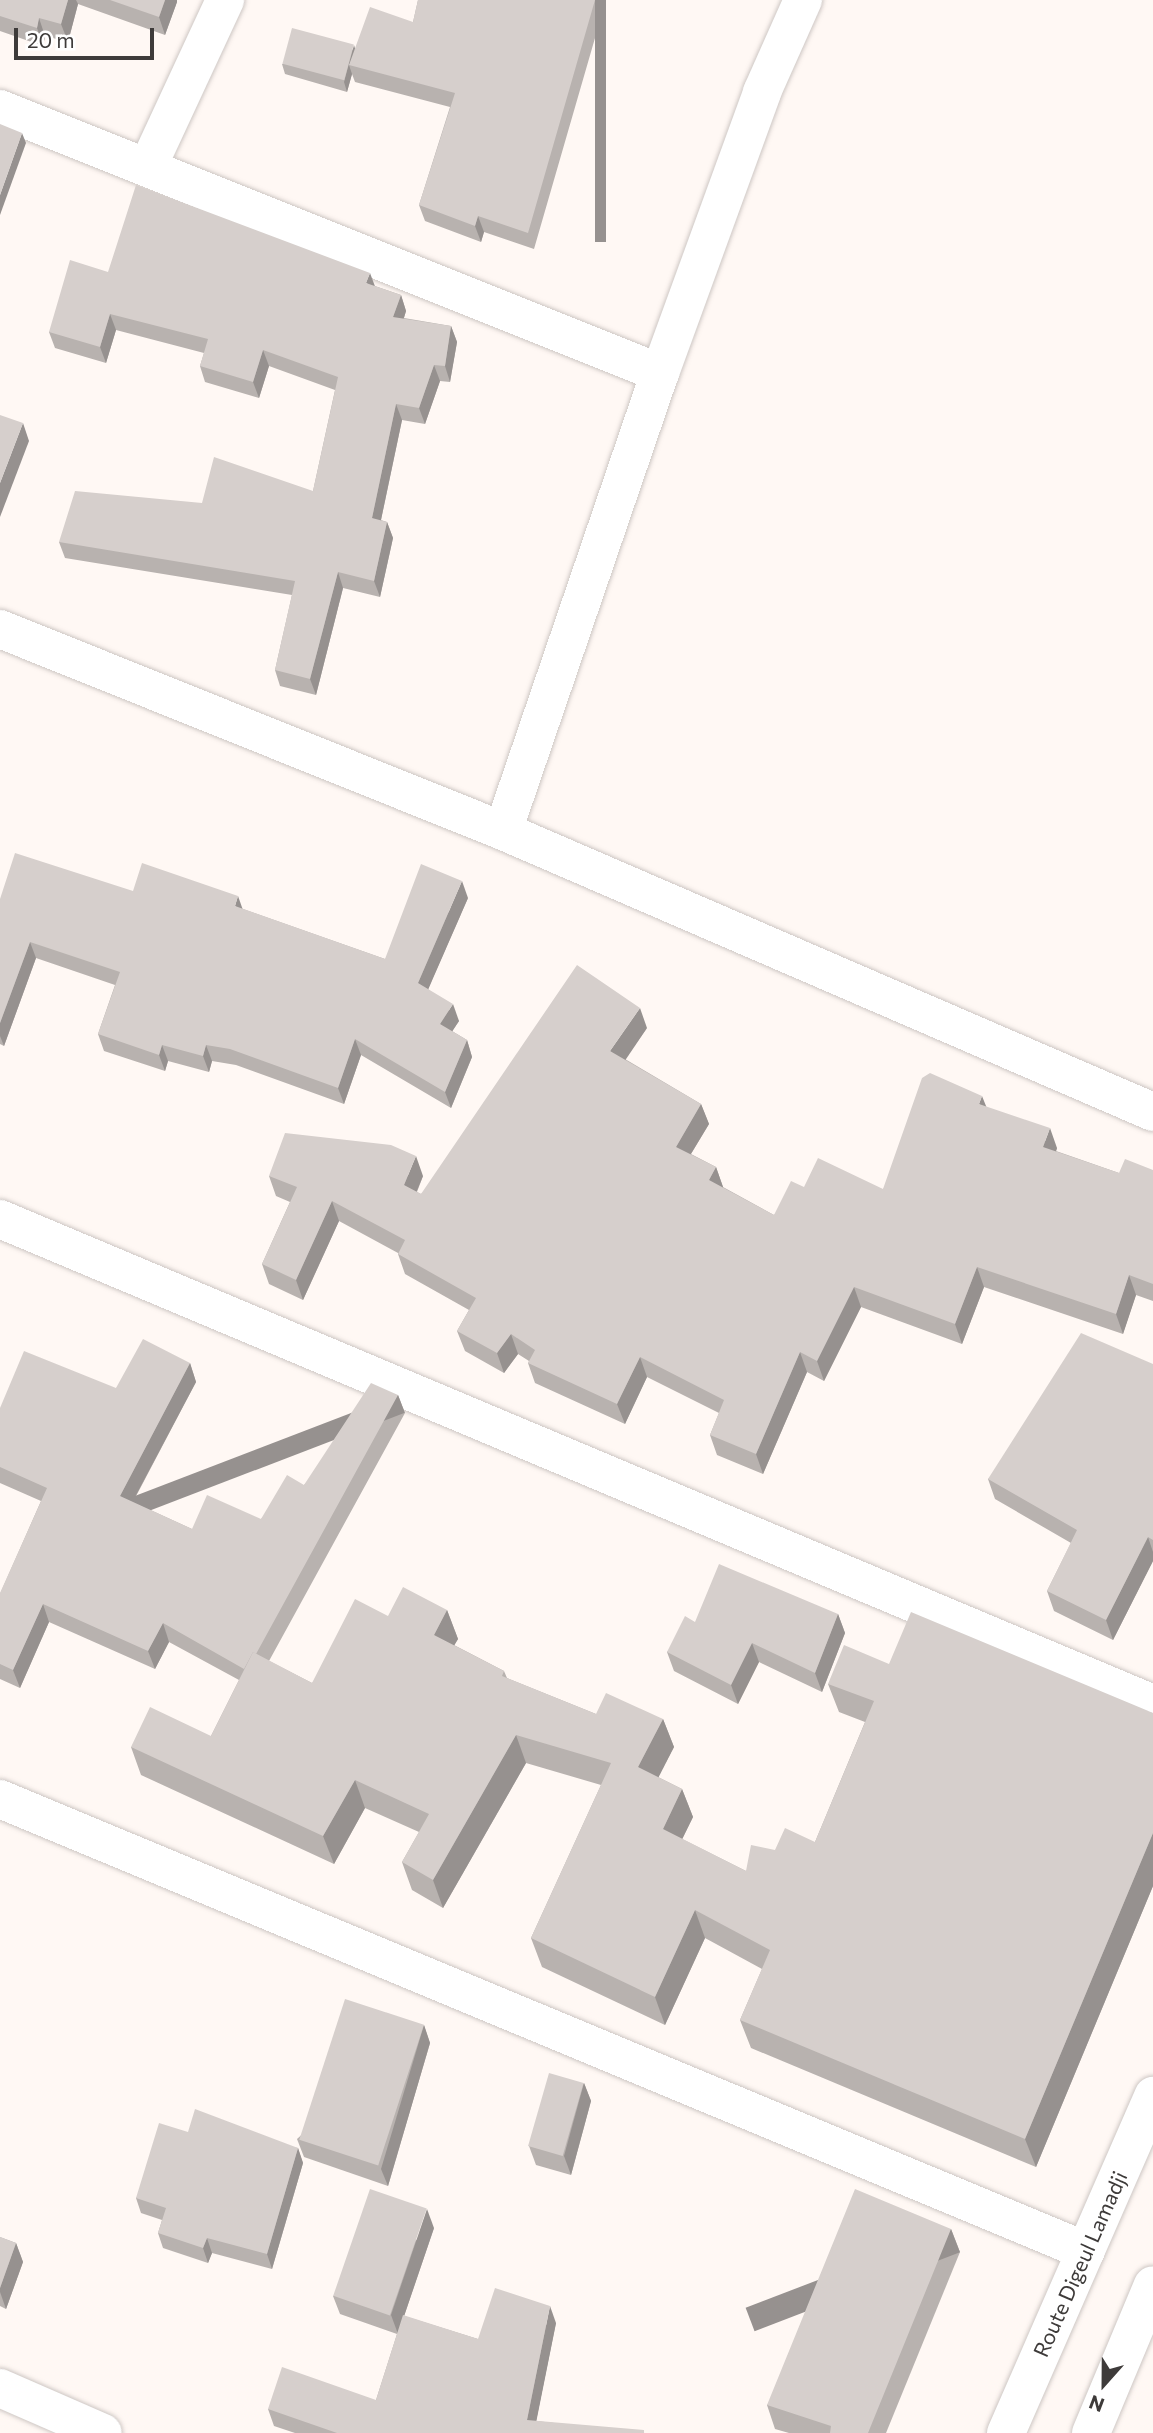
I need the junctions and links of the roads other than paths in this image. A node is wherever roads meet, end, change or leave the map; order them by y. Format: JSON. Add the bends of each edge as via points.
{"nodes":[{"id":1,"x":225,"y":0,"type":"edge"},
{"id":2,"x":803,"y":0,"type":"edge"},
{"id":3,"x":0,"y":109,"type":"edge"},
{"id":4,"x":149,"y":164,"type":"junction"},
{"id":5,"x":660,"y":373,"type":"junction"},
{"id":6,"x":0,"y":629,"type":"edge"},
{"id":7,"x":503,"y":831,"type":"junction"},
{"id":8,"x":1153,"y":1112,"type":"edge"},
{"id":9,"x":0,"y":1219,"type":"edge"},
{"id":10,"x":1153,"y":1704,"type":"edge"},
{"id":11,"x":0,"y":1799,"type":"edge"},
{"id":12,"x":1153,"y":2096,"type":"edge"},
{"id":13,"x":1086,"y":2251,"type":"junction"},
{"id":14,"x":1153,"y":2285,"type":"edge"},
{"id":15,"x":0,"y":2388,"type":"edge"},
{"id":16,"x":103,"y":2433,"type":"edge"},
{"id":17,"x":1006,"y":2433,"type":"edge"},
{"id":18,"x":1091,"y":2433,"type":"edge"}],
"edges":[{"from":1,"to":4,"type":"street"},
{"from":2,"to":5,"type":"street","via":[[762,92]]},
{"from":3,"to":4,"type":"street"},
{"from":4,"to":5,"type":"street"},
{"from":5,"to":7,"type":"street"},
{"from":6,"to":7,"type":"street"},
{"from":7,"to":8,"type":"street"},
{"from":9,"to":10,"type":"street"},
{"from":11,"to":13,"type":"street"},
{"from":12,"to":13,"type":"street","name":"Route Digeul Lamadji"},
{"from":13,"to":17,"type":"street","name":"Route Digeul Lamadji"},
{"from":14,"to":18,"type":"street"},
{"from":15,"to":16,"type":"street"}]}
